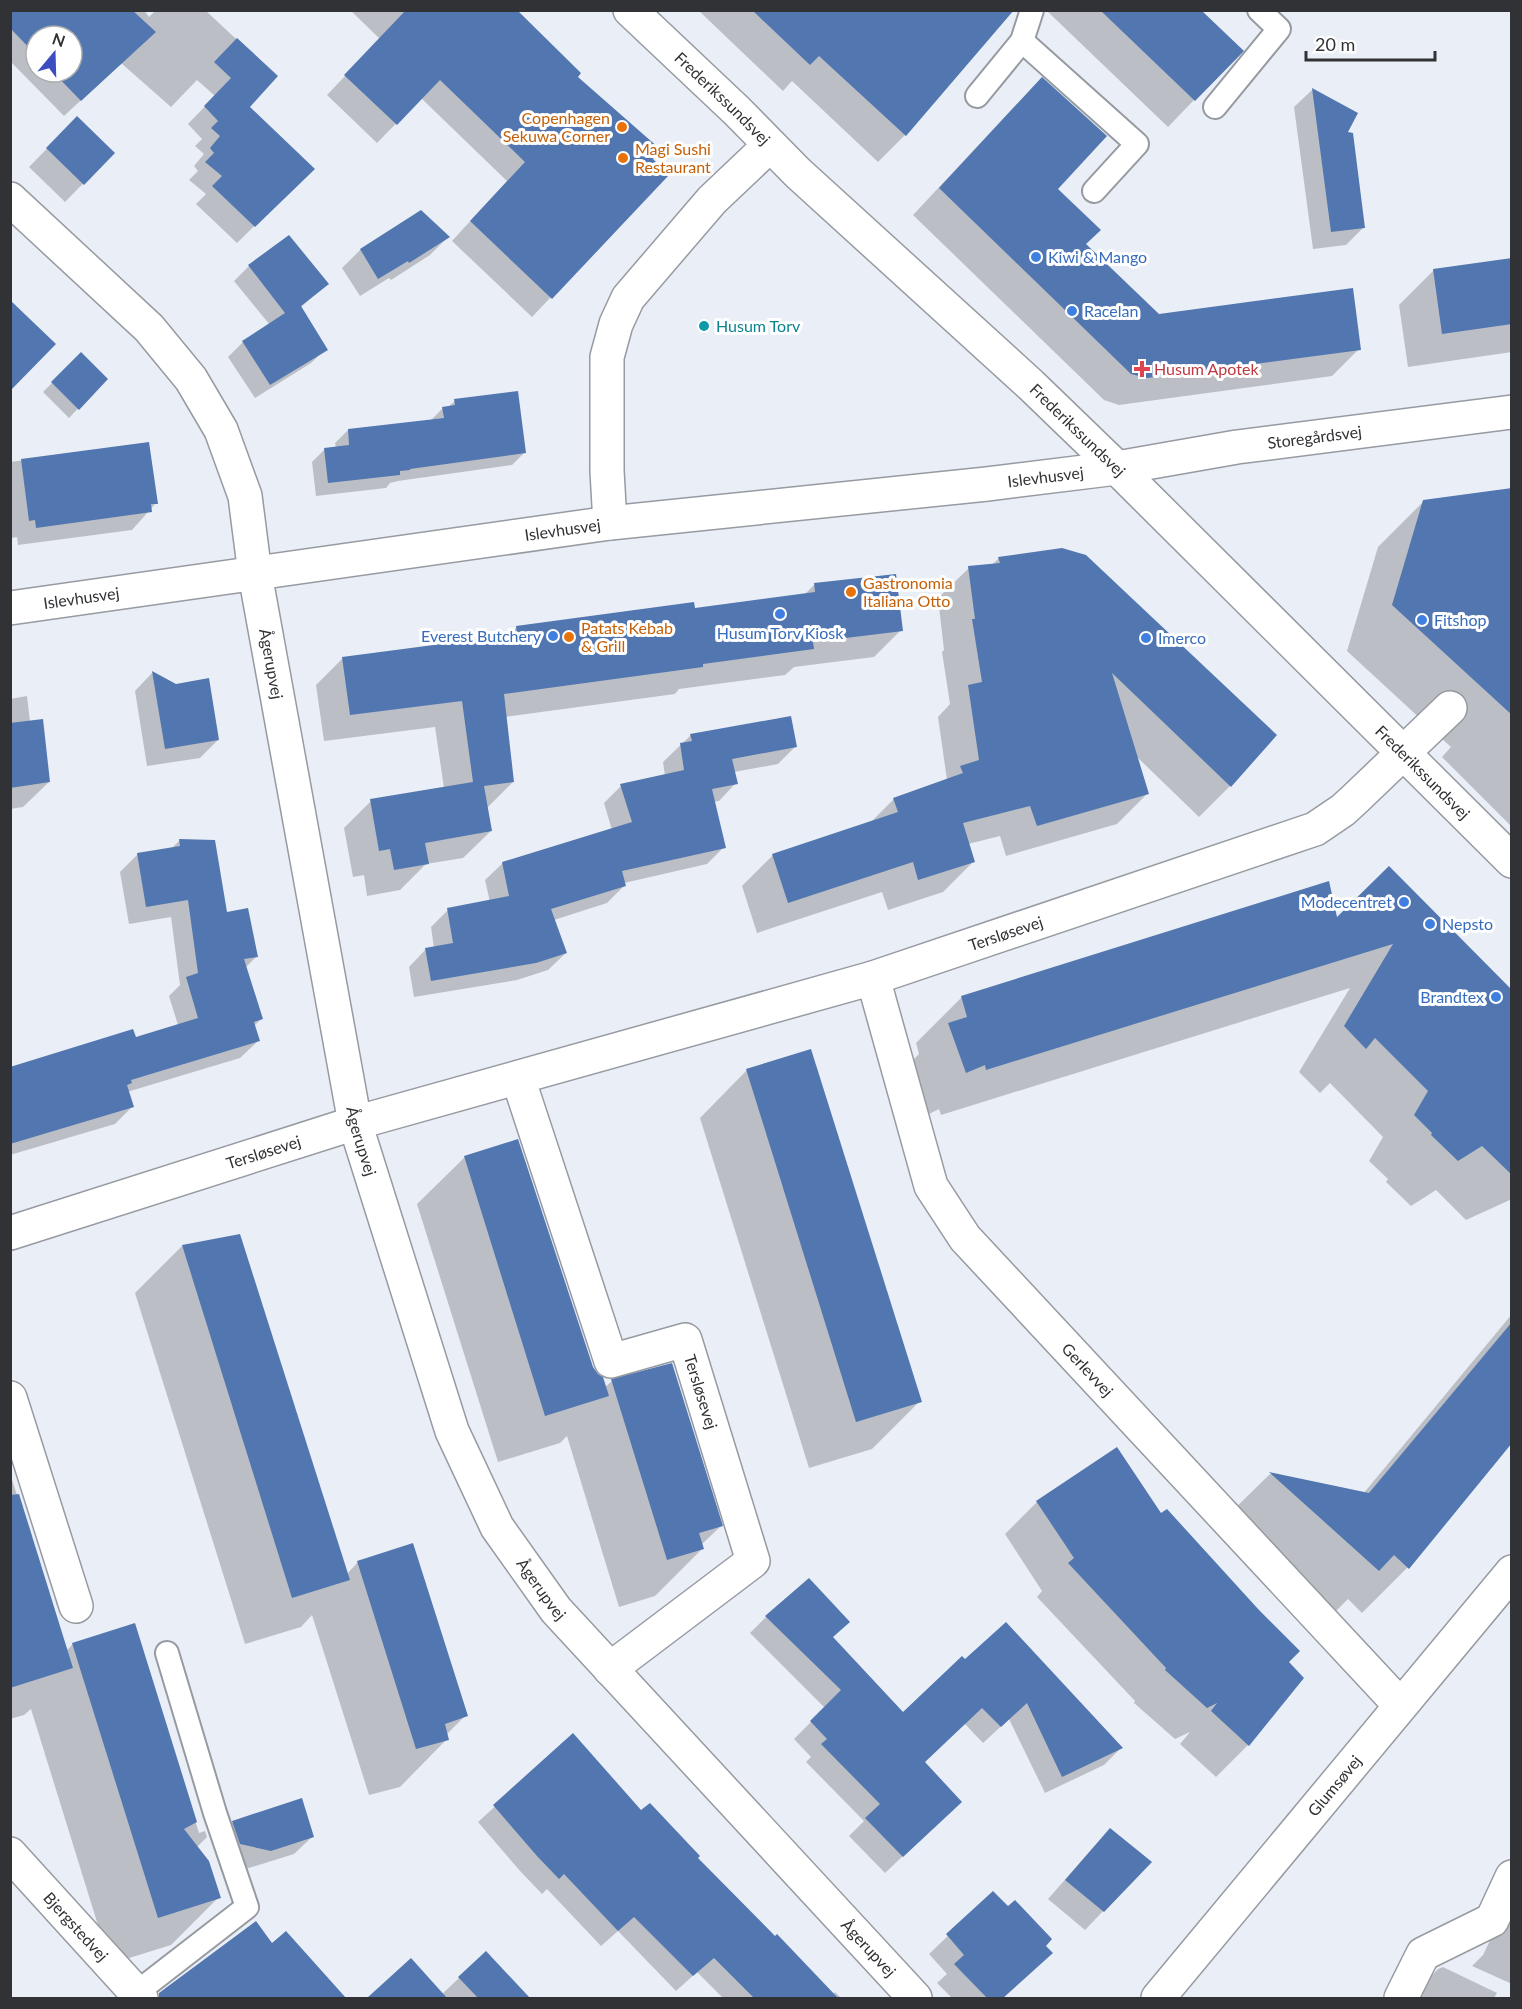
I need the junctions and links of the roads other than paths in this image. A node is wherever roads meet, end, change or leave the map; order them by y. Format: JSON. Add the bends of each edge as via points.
{"nodes":[{"id":1,"x":630,"y":10,"type":"edge"},
{"id":2,"x":1032,"y":10,"type":"edge"},
{"id":3,"x":1259,"y":10,"type":"edge"},
{"id":4,"x":1022,"y":41,"type":"junction"},
{"id":5,"x":977,"y":96,"type":"dead end"},
{"id":6,"x":1215,"y":107,"type":"dead end"},
{"id":7,"x":770,"y":145,"type":"junction"},
{"id":8,"x":1094,"y":191,"type":"dead end"},
{"id":9,"x":10,"y":199,"type":"edge"},
{"id":10,"x":1512,"y":412,"type":"edge"},
{"id":11,"x":1117,"y":468,"type":"junction"},
{"id":12,"x":610,"y":523,"type":"junction"},
{"id":13,"x":255,"y":574,"type":"junction"},
{"id":14,"x":10,"y":608,"type":"edge"},
{"id":15,"x":1450,"y":708,"type":"dead end"},
{"id":16,"x":1404,"y":753,"type":"junction"},
{"id":17,"x":1512,"y":861,"type":"edge"},
{"id":18,"x":873,"y":978,"type":"junction"},
{"id":19,"x":518,"y":1078,"type":"junction"},
{"id":20,"x":356,"y":1123,"type":"junction"},
{"id":21,"x":10,"y":1233,"type":"edge"},
{"id":22,"x":10,"y":1398,"type":"edge"},
{"id":23,"x":1512,"y":1572,"type":"edge"},
{"id":24,"x":76,"y":1606,"type":"dead end"},
{"id":25,"x":167,"y":1653,"type":"dead end"},
{"id":26,"x":610,"y":1669,"type":"junction"},
{"id":27,"x":1400,"y":1705,"type":"junction"},
{"id":28,"x":10,"y":1854,"type":"edge"},
{"id":29,"x":1512,"y":1876,"type":"edge"},
{"id":30,"x":139,"y":1996,"type":"edge"},
{"id":31,"x":915,"y":1998,"type":"edge"},
{"id":32,"x":1158,"y":1998,"type":"edge"},
{"id":33,"x":1401,"y":1998,"type":"edge"}],
"edges":[{"from":1,"to":7,"type":"street","name":"Frederikssundsvej"},
{"from":2,"to":4,"type":"lane"},
{"from":3,"to":6,"type":"lane","via":[[1279,29]]},
{"from":4,"to":5,"type":"lane"},
{"from":4,"to":8,"type":"lane","via":[[1137,144]]},
{"from":7,"to":11,"type":"street","name":"Frederikssundsvej"},
{"from":7,"to":12,"type":"street","via":[[712,200],[628,298],[616,324],[608,357]]},
{"from":9,"to":13,"type":"street","name":"Ågerupvej","via":[[149,328],[191,379],[221,430],[245,496]]},
{"from":10,"to":11,"type":"street","name":"Storegårdsvej","via":[[1237,447]]},
{"from":11,"to":12,"type":"street","name":"Islevhusvej"},
{"from":11,"to":16,"type":"street","name":"Frederikssundsvej"},
{"from":12,"to":13,"type":"street","name":"Islevhusvej"},
{"from":13,"to":14,"type":"street","name":"Islevhusvej"},
{"from":13,"to":20,"type":"street","name":"Ågerupvej"},
{"from":15,"to":16,"type":"street","name":"Tersløsevej"},
{"from":16,"to":17,"type":"street","name":"Frederikssundsvej"},
{"from":16,"to":18,"type":"street","name":"Tersløsevej","via":[[1343,810],[1315,829]]},
{"from":18,"to":19,"type":"street","name":"Tersløsevej"},
{"from":18,"to":27,"type":"street","name":"Gerlevvej","via":[[931,1186],[965,1238]]},
{"from":19,"to":20,"type":"street","name":"Tersløsevej"},
{"from":19,"to":26,"type":"street","name":"Tersløsevej","via":[[611,1361],[685,1340],[753,1561]]},
{"from":20,"to":21,"type":"street","name":"Tersløsevej"},
{"from":20,"to":26,"type":"street","name":"Ågerupvej","via":[[452,1431],[497,1527],[556,1610]]},
{"from":22,"to":24,"type":"street"},
{"from":23,"to":27,"type":"street","name":"Glumsøvej"},
{"from":25,"to":30,"type":"lane","via":[[247,1907]]},
{"from":26,"to":31,"type":"street","name":"Ågerupvej"},
{"from":27,"to":32,"type":"street","name":"Glumsøvej"},
{"from":28,"to":30,"type":"street","name":"Bjergstedvej"},
{"from":29,"to":33,"type":"street","via":[[1492,1920],[1423,1954]]}]}
